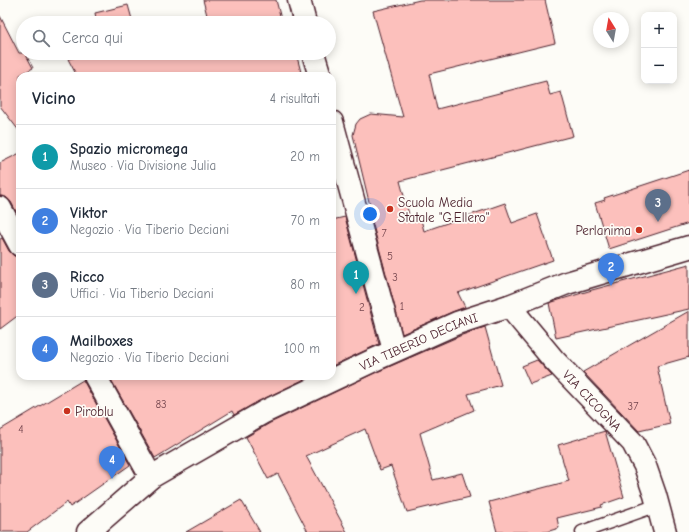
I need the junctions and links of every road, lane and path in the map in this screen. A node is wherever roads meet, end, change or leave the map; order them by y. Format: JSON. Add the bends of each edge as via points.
{"nodes":[{"id":1,"x":299,"y":0,"type":"edge"},
{"id":2,"x":303,"y":16,"type":"edge"},
{"id":3,"x":315,"y":60,"type":"edge"},
{"id":4,"x":319,"y":72,"type":"edge"},
{"id":5,"x":336,"y":137,"type":"edge"},
{"id":6,"x":0,"y":208,"type":"edge"},
{"id":7,"x":16,"y":238,"type":"edge"},
{"id":8,"x":689,"y":248,"type":"edge"},
{"id":9,"x":509,"y":306,"type":"junction"},
{"id":10,"x":394,"y":350,"type":"junction"},
{"id":11,"x":336,"y":378,"type":"edge"},
{"id":12,"x":97,"y":380,"type":"edge"},
{"id":13,"x":331,"y":380,"type":"edge"},
{"id":14,"x":151,"y":477,"type":"junction"},
{"id":15,"x":658,"y":505,"type":"junction"},
{"id":16,"x":88,"y":532,"type":"edge"},
{"id":17,"x":582,"y":532,"type":"edge"},
{"id":18,"x":664,"y":532,"type":"edge"}],
"edges":[{"from":1,"to":2,"type":"street"},
{"from":3,"to":4,"type":"street"},
{"from":5,"to":10,"type":"street"},
{"from":6,"to":7,"type":"street"},
{"from":8,"to":9,"type":"street","name":"VIA TIBERIO DECIANI","via":[[567,282]]},
{"from":9,"to":10,"type":"street","name":"VIA TIBERIO DECIANI","via":[[458,323]]},
{"from":9,"to":15,"type":"street","name":"VIA CICOGNA","via":[[553,359],[632,443],[645,466]]},
{"from":10,"to":11,"type":"street","name":"VIA TIBERIO DECIANI"},
{"from":12,"to":14,"type":"street"},
{"from":13,"to":14,"type":"street","name":"VIA TIBERIO DECIANI","via":[[264,412]]},
{"from":14,"to":16,"type":"street","name":"VIA TIBERIO DECIANI"},
{"from":15,"to":17,"type":"lane"},
{"from":15,"to":18,"type":"street","name":"VIA CICOGNA"}]}
